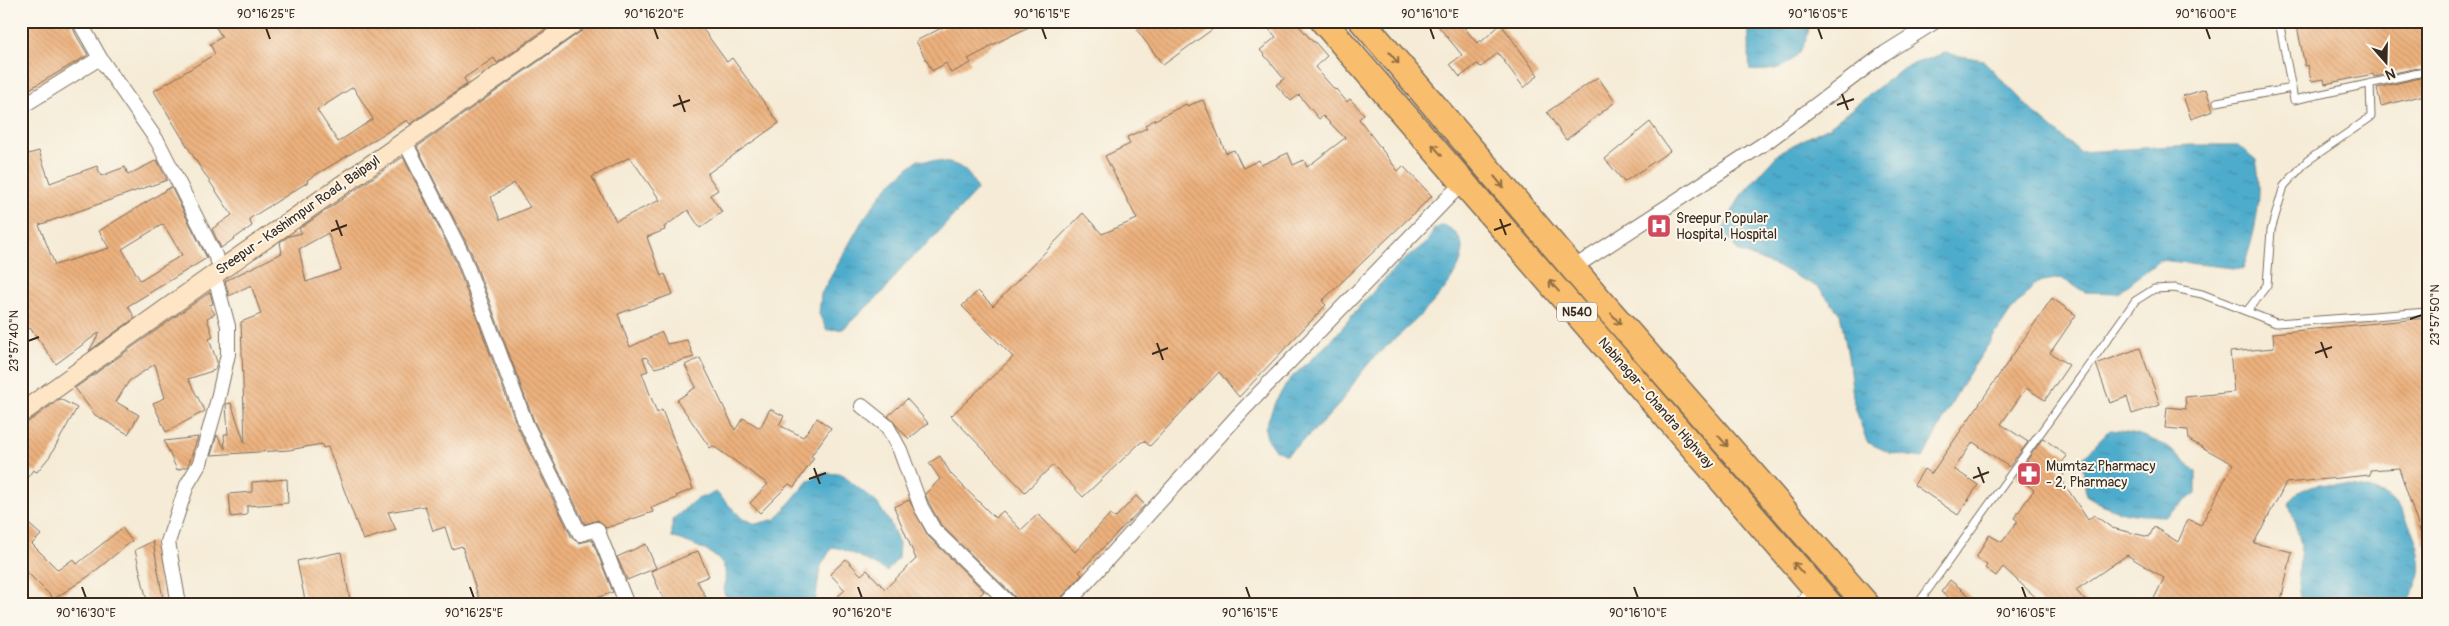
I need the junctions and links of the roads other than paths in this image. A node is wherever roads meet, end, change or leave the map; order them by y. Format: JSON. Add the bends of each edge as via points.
{"nodes":[{"id":1,"x":79,"y":21,"type":"edge"},
{"id":2,"x":577,"y":21,"type":"edge"},
{"id":3,"x":1323,"y":21,"type":"edge"},
{"id":4,"x":1362,"y":21,"type":"edge"},
{"id":5,"x":1936,"y":21,"type":"edge"},
{"id":6,"x":2279,"y":21,"type":"edge"},
{"id":7,"x":100,"y":58,"type":"junction"},
{"id":8,"x":2428,"y":71,"type":"edge"},
{"id":9,"x":2370,"y":84,"type":"junction"},
{"id":10,"x":2292,"y":88,"type":"junction"},
{"id":11,"x":2217,"y":102,"type":"dead end"},
{"id":12,"x":21,"y":107,"type":"edge"},
{"id":13,"x":404,"y":140,"type":"junction"},
{"id":14,"x":1464,"y":181,"type":"junction"},
{"id":15,"x":1573,"y":268,"type":"junction"},
{"id":16,"x":218,"y":271,"type":"junction"},
{"id":17,"x":2247,"y":311,"type":"junction"},
{"id":18,"x":2428,"y":312,"type":"edge"},
{"id":19,"x":862,"y":406,"type":"dead end"},
{"id":20,"x":21,"y":413,"type":"edge"},
{"id":21,"x":1815,"y":599,"type":"edge"},
{"id":22,"x":180,"y":605,"type":"edge"},
{"id":23,"x":626,"y":605,"type":"edge"},
{"id":24,"x":1011,"y":605,"type":"edge"},
{"id":25,"x":1066,"y":605,"type":"edge"},
{"id":26,"x":1867,"y":605,"type":"edge"},
{"id":27,"x":1917,"y":605,"type":"edge"}],
"edges":[{"from":1,"to":7,"type":"street"},
{"from":2,"to":13,"type":"street","name":"Sreepur - Kashimpur Road, Baipayl"},
{"from":14,"to":3,"type":"highway","name":"Nabinagar - Chandra Highway","number":"N540","one_way":true},
{"from":4,"to":15,"type":"highway","name":"Nabinagar - Chandra Highway","number":"N540","one_way":true},
{"from":5,"to":15,"type":"street","via":[[1885,53],[1768,140]]},
{"from":6,"to":10,"type":"lane"},
{"from":7,"to":12,"type":"street"},
{"from":7,"to":16,"type":"street","via":[[158,142]]},
{"from":8,"to":9,"type":"lane"},
{"from":9,"to":10,"type":"lane","via":[[2294,100]]},
{"from":9,"to":17,"type":"lane","via":[[2371,117],[2307,161],[2284,186],[2271,230],[2267,285]]},
{"from":10,"to":11,"type":"lane"},
{"from":13,"to":16,"type":"street","name":"Sreepur - Kashimpur Road, Baipayl"},
{"from":13,"to":23,"type":"street","via":[[462,256],[526,424],[580,534],[597,529]]},
{"from":21,"to":14,"type":"highway","name":"Nabinagar - Chandra Highway","number":"N540","one_way":true},
{"from":14,"to":25,"type":"street","via":[[1242,411]]},
{"from":15,"to":26,"type":"highway","name":"Nabinagar - Chandra Highway","number":"N540","one_way":true},
{"from":16,"to":20,"type":"street","name":"Sreepur - Kashimpur Road, Baipayl"},
{"from":16,"to":22,"type":"street","via":[[228,326],[228,354],[200,463],[187,485],[168,542]]},
{"from":17,"to":18,"type":"lane","via":[[2276,323]]},
{"from":17,"to":27,"type":"lane","via":[[2202,294],[2174,288],[2154,289],[2135,301]]},
{"from":19,"to":24,"type":"street","via":[[887,426],[934,530]]}]}
